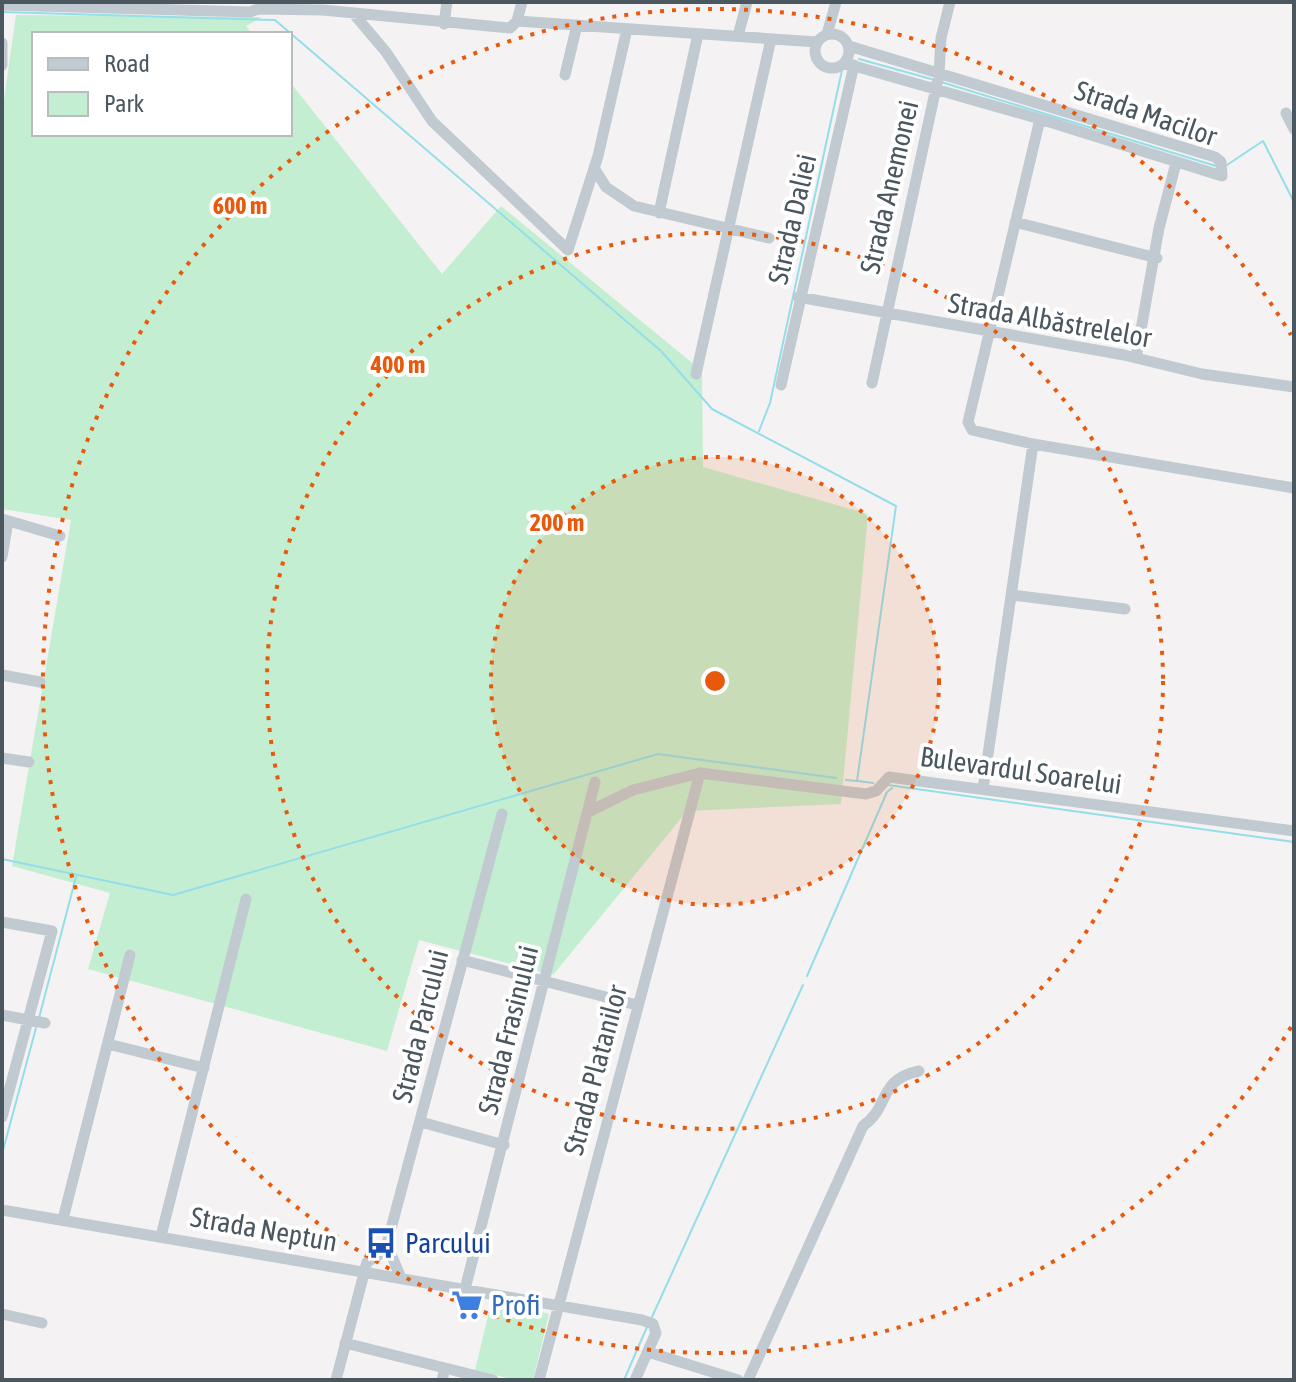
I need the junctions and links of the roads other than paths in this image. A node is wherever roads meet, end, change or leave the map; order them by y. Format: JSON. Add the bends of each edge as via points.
{"nodes":[{"id":1,"x":447,"y":2,"type":"edge"},
{"id":2,"x":522,"y":2,"type":"edge"},
{"id":3,"x":747,"y":2,"type":"edge"},
{"id":4,"x":836,"y":2,"type":"edge"},
{"id":5,"x":950,"y":2,"type":"edge"},
{"id":6,"x":22,"y":4,"type":"edge"},
{"id":7,"x":2,"y":5,"type":"edge"},
{"id":8,"x":258,"y":5,"type":"edge"},
{"id":9,"x":133,"y":6,"type":"edge"},
{"id":10,"x":353,"y":13,"type":"junction"},
{"id":11,"x":517,"y":21,"type":"junction"},
{"id":12,"x":444,"y":24,"type":"junction"},
{"id":13,"x":577,"y":25,"type":"junction"},
{"id":14,"x":627,"y":29,"type":"junction"},
{"id":15,"x":698,"y":34,"type":"junction"},
{"id":16,"x":738,"y":36,"type":"junction"},
{"id":17,"x":822,"y":38,"type":"junction"},
{"id":18,"x":771,"y":39,"type":"junction"},
{"id":19,"x":3,"y":44,"type":"edge"},
{"id":20,"x":849,"y":46,"type":"junction"},
{"id":21,"x":849,"y":64,"type":"junction"},
{"id":22,"x":2,"y":65,"type":"edge"},
{"id":23,"x":565,"y":75,"type":"dead end"},
{"id":24,"x":937,"y":81,"type":"junction"},
{"id":25,"x":1286,"y":113,"type":"dead end"},
{"id":26,"x":1040,"y":119,"type":"junction"},
{"id":27,"x":1294,"y":129,"type":"edge"},
{"id":28,"x":1176,"y":163,"type":"junction"},
{"id":29,"x":594,"y":168,"type":"junction"},
{"id":30,"x":659,"y":213,"type":"junction"},
{"id":31,"x":1015,"y":222,"type":"junction"},
{"id":32,"x":729,"y":229,"type":"junction"},
{"id":33,"x":769,"y":238,"type":"dead end"},
{"id":34,"x":1157,"y":258,"type":"junction"},
{"id":35,"x":798,"y":297,"type":"junction"},
{"id":36,"x":885,"y":314,"type":"junction"},
{"id":37,"x":988,"y":334,"type":"junction"},
{"id":38,"x":1136,"y":358,"type":"junction"},
{"id":39,"x":696,"y":374,"type":"dead end"},
{"id":40,"x":872,"y":383,"type":"dead end"},
{"id":41,"x":781,"y":385,"type":"dead end"},
{"id":42,"x":1294,"y":387,"type":"edge"},
{"id":43,"x":1033,"y":444,"type":"junction"},
{"id":44,"x":1294,"y":488,"type":"edge"},
{"id":45,"x":5,"y":520,"type":"edge"},
{"id":46,"x":60,"y":536,"type":"dead end"},
{"id":47,"x":2,"y":557,"type":"edge"},
{"id":48,"x":1012,"y":595,"type":"junction"},
{"id":49,"x":1125,"y":609,"type":"dead end"},
{"id":50,"x":2,"y":675,"type":"edge"},
{"id":51,"x":40,"y":682,"type":"dead end"},
{"id":52,"x":2,"y":758,"type":"edge"},
{"id":53,"x":29,"y":762,"type":"dead end"},
{"id":54,"x":700,"y":773,"type":"junction"},
{"id":55,"x":595,"y":782,"type":"dead end"},
{"id":56,"x":983,"y":789,"type":"junction"},
{"id":57,"x":588,"y":812,"type":"junction"},
{"id":58,"x":502,"y":814,"type":"dead end"},
{"id":59,"x":1294,"y":831,"type":"edge"},
{"id":60,"x":246,"y":899,"type":"dead end"},
{"id":61,"x":2,"y":922,"type":"edge"},
{"id":62,"x":130,"y":955,"type":"dead end"},
{"id":63,"x":462,"y":960,"type":"junction"},
{"id":64,"x":545,"y":981,"type":"junction"},
{"id":65,"x":637,"y":1005,"type":"junction"},
{"id":66,"x":2,"y":1015,"type":"edge"},
{"id":67,"x":36,"y":1021,"type":"junction"},
{"id":68,"x":108,"y":1044,"type":"junction"},
{"id":69,"x":204,"y":1068,"type":"junction"},
{"id":70,"x":919,"y":1071,"type":"dead end"},
{"id":71,"x":3,"y":1111,"type":"edge"},
{"id":72,"x":421,"y":1122,"type":"junction"},
{"id":73,"x":504,"y":1145,"type":"junction"},
{"id":74,"x":2,"y":1210,"type":"edge"},
{"id":75,"x":63,"y":1219,"type":"junction"},
{"id":76,"x":161,"y":1236,"type":"junction"},
{"id":77,"x":385,"y":1251,"type":"junction"},
{"id":78,"x":364,"y":1271,"type":"junction"},
{"id":79,"x":401,"y":1278,"type":"junction"},
{"id":80,"x":465,"y":1289,"type":"junction"},
{"id":81,"x":558,"y":1305,"type":"junction"},
{"id":82,"x":2,"y":1314,"type":"edge"},
{"id":83,"x":42,"y":1323,"type":"dead end"},
{"id":84,"x":345,"y":1343,"type":"junction"},
{"id":85,"x":648,"y":1352,"type":"junction"},
{"id":86,"x":444,"y":1374,"type":"edge"},
{"id":87,"x":336,"y":1380,"type":"edge"},
{"id":88,"x":493,"y":1380,"type":"edge"},
{"id":89,"x":539,"y":1380,"type":"edge"},
{"id":90,"x":635,"y":1380,"type":"edge"},
{"id":91,"x":738,"y":1380,"type":"edge"},
{"id":92,"x":748,"y":1380,"type":"edge"}],
"edges":[{"from":1,"to":12,"type":"street"},
{"from":2,"to":11,"type":"street"},
{"from":3,"to":16,"type":"street"},
{"from":4,"to":17,"type":"street"},
{"from":5,"to":24,"type":"street","name":"Strada Anemonei"},
{"from":6,"to":7,"type":"street"},
{"from":6,"to":9,"type":"street"},
{"from":8,"to":9,"type":"street","via":[[250,12]]},
{"from":8,"to":10,"type":"street"},
{"from":10,"to":12,"type":"street"},
{"from":10,"to":29,"type":"street","via":[[432,121],[568,250]]},
{"from":11,"to":12,"type":"street","via":[[510,28]]},
{"from":11,"to":13,"type":"street"},
{"from":13,"to":14,"type":"street"},
{"from":13,"to":23,"type":"street"},
{"from":14,"to":15,"type":"street"},
{"from":14,"to":29,"type":"street"},
{"from":15,"to":16,"type":"street"},
{"from":15,"to":30,"type":"street"},
{"from":16,"to":18,"type":"street"},
{"from":17,"to":18,"type":"street"},
{"from":17,"to":20,"type":"street","via":[[844,38]]},
{"from":17,"to":21,"type":"street","via":[[815,49],[819,62],[831,68]]},
{"from":18,"to":32,"type":"street"},
{"from":19,"to":22,"type":"street"},
{"from":20,"to":21,"type":"street"},
{"from":20,"to":24,"type":"street","name":"Strada Macilor"},
{"from":21,"to":24,"type":"street","name":"Strada Macilor"},
{"from":21,"to":35,"type":"street","name":"Strada Daliei"},
{"from":24,"to":26,"type":"street","name":"Strada Macilor"},
{"from":24,"to":28,"type":"street","name":"Strada Macilor","via":[[1215,157],[1222,176]]},
{"from":24,"to":36,"type":"street","name":"Strada Anemonei"},
{"from":25,"to":27,"type":"street"},
{"from":26,"to":28,"type":"street","name":"Strada Macilor"},
{"from":26,"to":31,"type":"street"},
{"from":28,"to":34,"type":"street"},
{"from":29,"to":30,"type":"street","via":[[617,197]]},
{"from":30,"to":32,"type":"street"},
{"from":31,"to":34,"type":"street"},
{"from":31,"to":37,"type":"street"},
{"from":32,"to":33,"type":"street"},
{"from":32,"to":39,"type":"street"},
{"from":34,"to":38,"type":"street"},
{"from":35,"to":36,"type":"street","name":"Strada Albăstrelelor"},
{"from":35,"to":41,"type":"street","name":"Strada Daliei"},
{"from":36,"to":37,"type":"street","name":"Strada Albăstrelelor"},
{"from":36,"to":40,"type":"street","name":"Strada Anemonei"},
{"from":37,"to":38,"type":"street","name":"Strada Albăstrelelor"},
{"from":37,"to":43,"type":"street","via":[[969,426]]},
{"from":38,"to":42,"type":"street","name":"Strada Albăstrelelor"},
{"from":43,"to":44,"type":"street"},
{"from":43,"to":48,"type":"street"},
{"from":45,"to":46,"type":"street"},
{"from":45,"to":47,"type":"street"},
{"from":48,"to":49,"type":"street"},
{"from":48,"to":56,"type":"street"},
{"from":50,"to":51,"type":"street"},
{"from":52,"to":53,"type":"street"},
{"from":54,"to":56,"type":"street","name":"Bulevardul Soarelui","via":[[847,793],[876,791],[889,777]]},
{"from":54,"to":57,"type":"street","via":[[633,790]]},
{"from":54,"to":65,"type":"street","name":"Strada Platanilor"},
{"from":55,"to":57,"type":"street","name":"Strada Frasinului"},
{"from":56,"to":59,"type":"street","name":"Bulevardul Soarelui"},
{"from":57,"to":64,"type":"street","name":"Strada Frasinului"},
{"from":58,"to":63,"type":"street","name":"Strada Parcului"},
{"from":60,"to":69,"type":"street"},
{"from":61,"to":67,"type":"street","via":[[52,931]]},
{"from":62,"to":68,"type":"street"},
{"from":63,"to":64,"type":"street"},
{"from":63,"to":72,"type":"street","name":"Strada Parcului"},
{"from":64,"to":65,"type":"street"},
{"from":64,"to":73,"type":"street","name":"Strada Frasinului"},
{"from":65,"to":81,"type":"street","name":"Strada Platanilor"},
{"from":66,"to":67,"type":"street"},
{"from":67,"to":71,"type":"street"},
{"from":68,"to":69,"type":"street"},
{"from":68,"to":75,"type":"street"},
{"from":69,"to":76,"type":"street"},
{"from":70,"to":92,"type":"street","via":[[902,1074],[887,1087],[874,1119],[863,1126]]},
{"from":72,"to":73,"type":"street"},
{"from":72,"to":77,"type":"street","name":"Strada Parcului"},
{"from":73,"to":80,"type":"street","name":"Strada Frasinului"},
{"from":74,"to":75,"type":"street","name":"Strada Neptun"},
{"from":75,"to":76,"type":"street","name":"Strada Neptun"},
{"from":76,"to":78,"type":"street","name":"Strada Neptun"},
{"from":77,"to":78,"type":"street","via":[[367,1262]]},
{"from":77,"to":79,"type":"street","via":[[398,1262]]},
{"from":78,"to":79,"type":"street","name":"Strada Neptun"},
{"from":78,"to":84,"type":"street"},
{"from":79,"to":80,"type":"street","name":"Strada Neptun"},
{"from":80,"to":81,"type":"street","name":"Strada Neptun"},
{"from":81,"to":85,"type":"street","name":"Strada Neptun","via":[[642,1320],[656,1328]]},
{"from":81,"to":89,"type":"street","name":"Strada Platanilor"},
{"from":82,"to":83,"type":"street"},
{"from":84,"to":86,"type":"street"},
{"from":84,"to":87,"type":"street"},
{"from":85,"to":90,"type":"street"},
{"from":85,"to":91,"type":"street"},
{"from":86,"to":88,"type":"street"}]}
